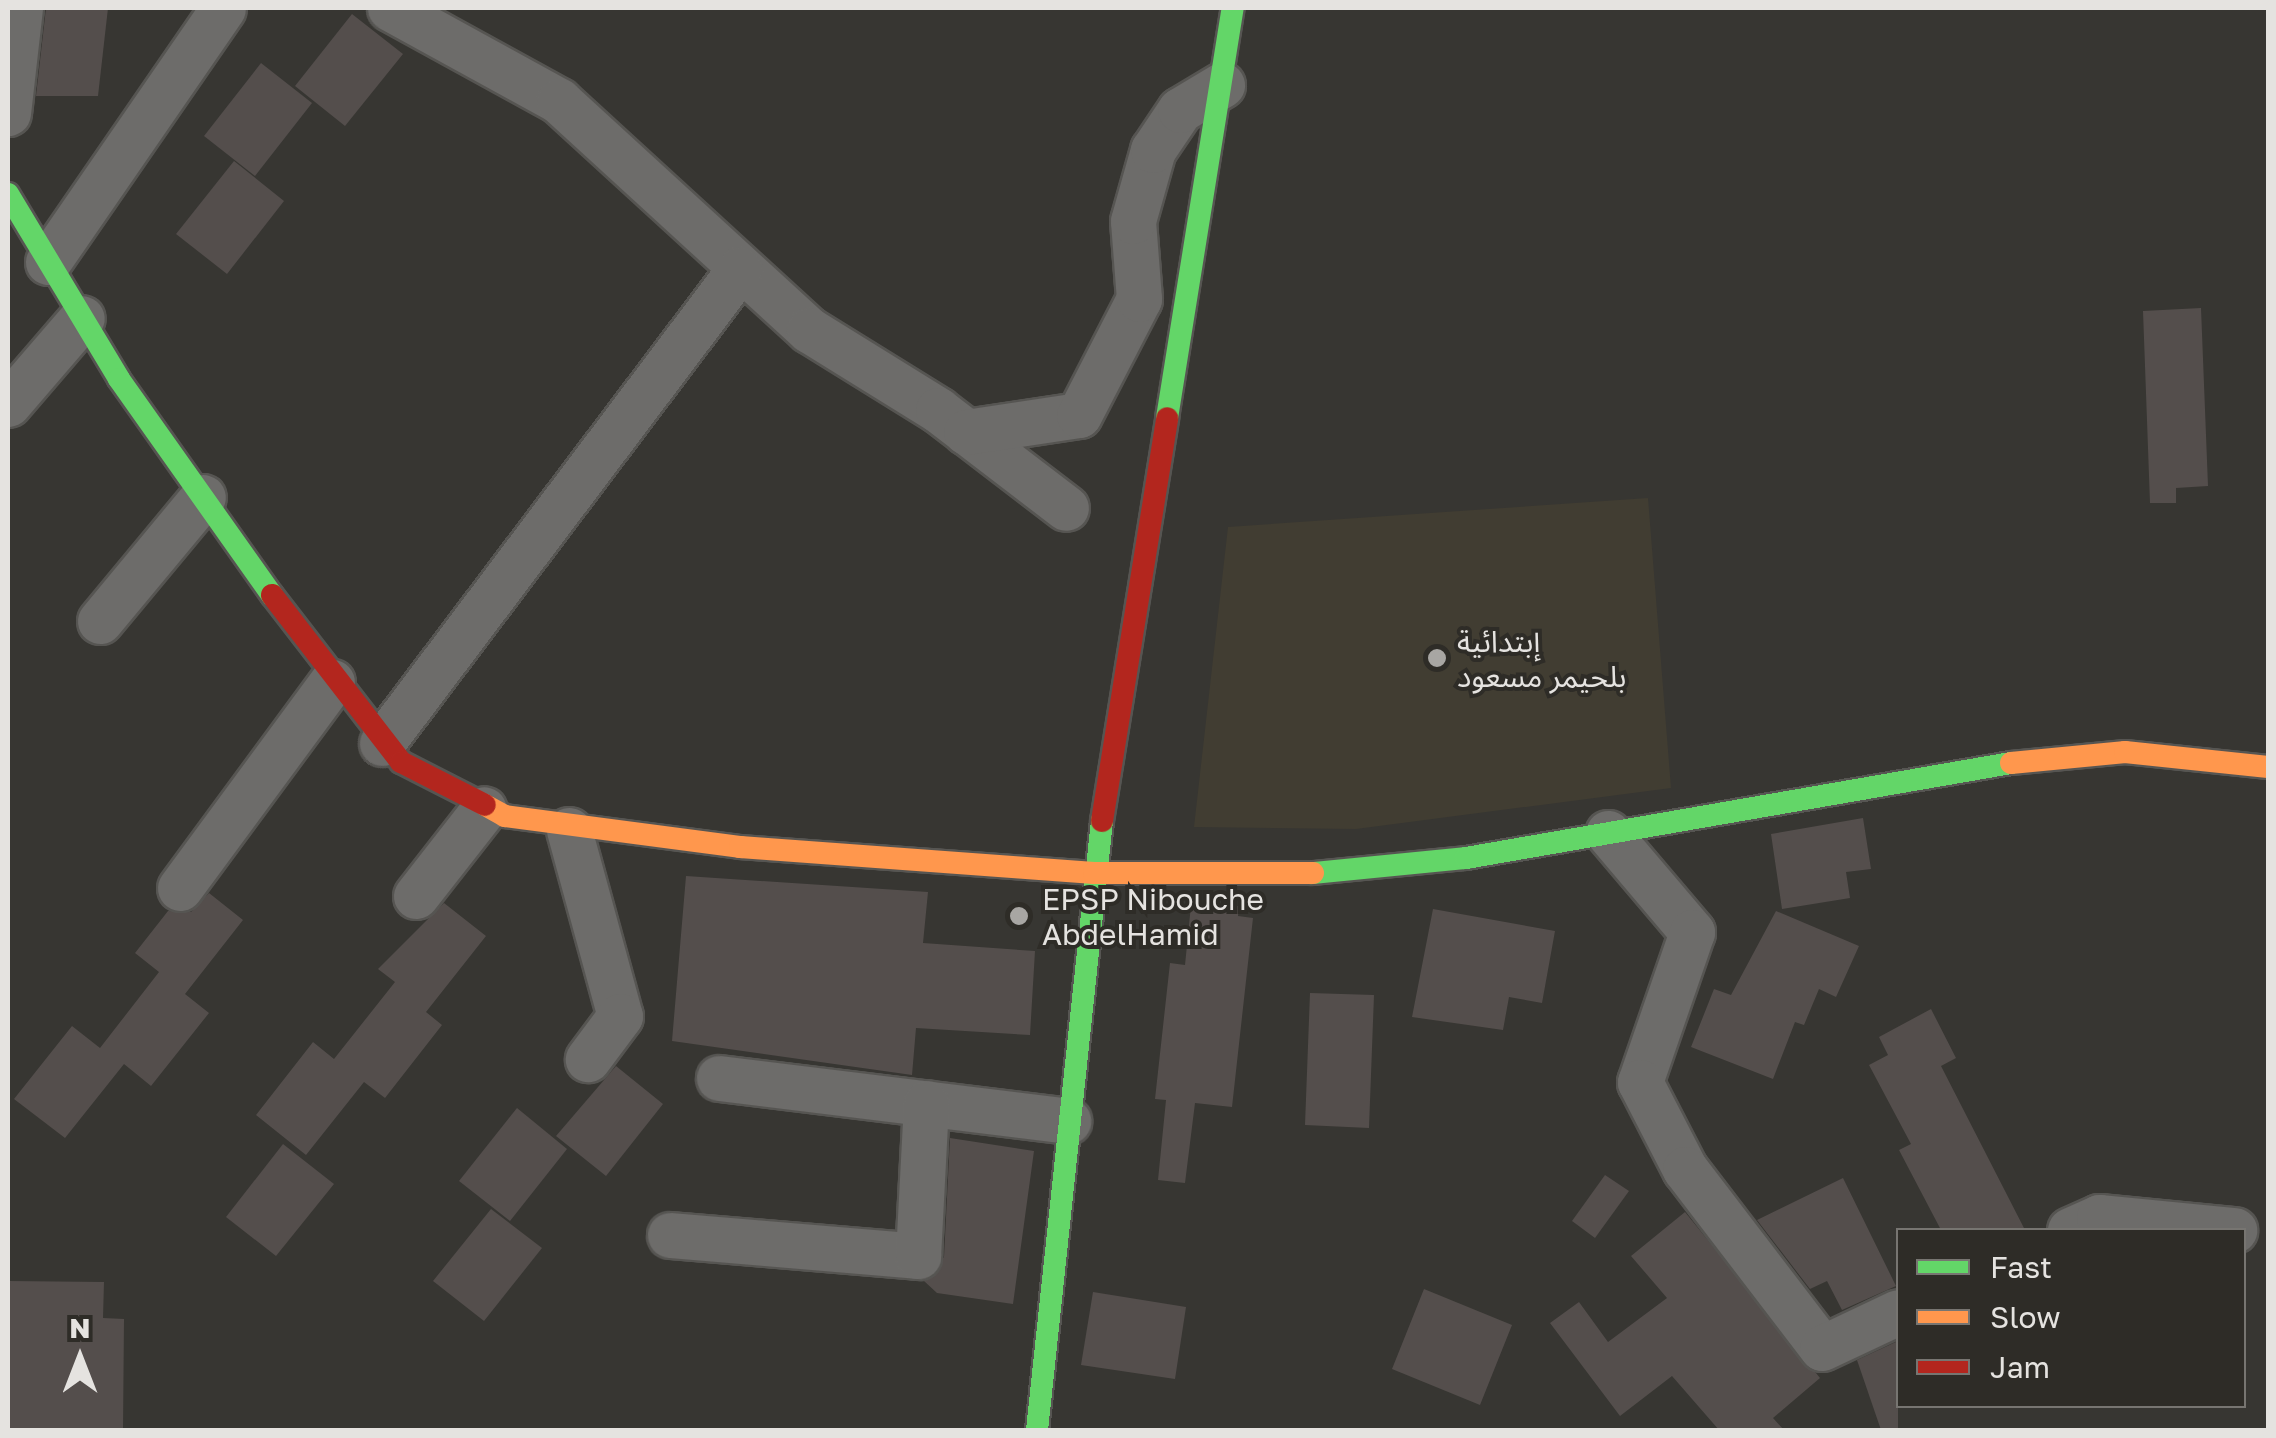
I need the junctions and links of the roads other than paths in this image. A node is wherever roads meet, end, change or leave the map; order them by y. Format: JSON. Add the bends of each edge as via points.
{"nodes":[{"id":1,"x":20,"y":8,"type":"edge"},
{"id":2,"x":224,"y":8,"type":"edge"},
{"id":3,"x":390,"y":8,"type":"edge"},
{"id":4,"x":1233,"y":8,"type":"edge"},
{"id":5,"x":1222,"y":85,"type":"junction"},
{"id":6,"x":8,"y":114,"type":"edge"},
{"id":7,"x":8,"y":194,"type":"edge"},
{"id":8,"x":48,"y":262,"type":"junction"},
{"id":9,"x":739,"y":270,"type":"junction"},
{"id":10,"x":82,"y":318,"type":"junction"},
{"id":11,"x":8,"y":404,"type":"edge"},
{"id":12,"x":966,"y":432,"type":"junction"},
{"id":13,"x":204,"y":497,"type":"junction"},
{"id":14,"x":1066,"y":508,"type":"dead end"},
{"id":15,"x":100,"y":621,"type":"dead end"},
{"id":16,"x":332,"y":682,"type":"junction"},
{"id":17,"x":382,"y":742,"type":"junction"},
{"id":18,"x":2268,"y":767,"type":"edge"},
{"id":19,"x":484,"y":810,"type":"junction"},
{"id":20,"x":569,"y":830,"type":"junction"},
{"id":21,"x":1608,"y":833,"type":"junction"},
{"id":22,"x":1094,"y":873,"type":"junction"},
{"id":23,"x":180,"y":888,"type":"dead end"},
{"id":24,"x":416,"y":896,"type":"dead end"},
{"id":25,"x":588,"y":1060,"type":"dead end"},
{"id":26,"x":719,"y":1078,"type":"dead end"},
{"id":27,"x":926,"y":1103,"type":"junction"},
{"id":28,"x":1068,"y":1120,"type":"junction"},
{"id":29,"x":2074,"y":1228,"type":"edge"},
{"id":30,"x":2215,"y":1228,"type":"edge"},
{"id":31,"x":670,"y":1235,"type":"dead end"},
{"id":32,"x":1896,"y":1313,"type":"edge"},
{"id":33,"x":1037,"y":1430,"type":"edge"}],
"edges":[{"from":1,"to":6,"type":"street"},
{"from":2,"to":8,"type":"street"},
{"from":3,"to":9,"type":"street","via":[[558,101]]},
{"from":4,"to":5,"type":"street"},
{"from":5,"to":12,"type":"street","via":[[1180,110],[1153,150],[1133,221],[1139,298],[1080,415]]},
{"from":5,"to":22,"type":"street"},
{"from":7,"to":8,"type":"street"},
{"from":8,"to":10,"type":"street"},
{"from":9,"to":12,"type":"street","via":[[809,330]]},
{"from":9,"to":17,"type":"street"},
{"from":10,"to":11,"type":"street"},
{"from":10,"to":13,"type":"street"},
{"from":12,"to":14,"type":"street"},
{"from":13,"to":15,"type":"street"},
{"from":13,"to":16,"type":"street"},
{"from":16,"to":17,"type":"street"},
{"from":16,"to":23,"type":"street"},
{"from":17,"to":19,"type":"street"},
{"from":18,"to":21,"type":"street","via":[[2196,753],[2079,755]]},
{"from":19,"to":20,"type":"street"},
{"from":19,"to":24,"type":"street"},
{"from":20,"to":22,"type":"street"},
{"from":20,"to":25,"type":"street","via":[[620,1016]]},
{"from":21,"to":22,"type":"street","via":[[1346,872]]},
{"from":21,"to":32,"type":"street","via":[[1692,932],[1640,1082],[1685,1169],[1822,1348]]},
{"from":22,"to":28,"type":"street"},
{"from":26,"to":27,"type":"street"},
{"from":27,"to":28,"type":"street"},
{"from":27,"to":31,"type":"street","via":[[918,1256]]},
{"from":28,"to":33,"type":"street"},
{"from":29,"to":30,"type":"street","via":[[2099,1216]]}]}
